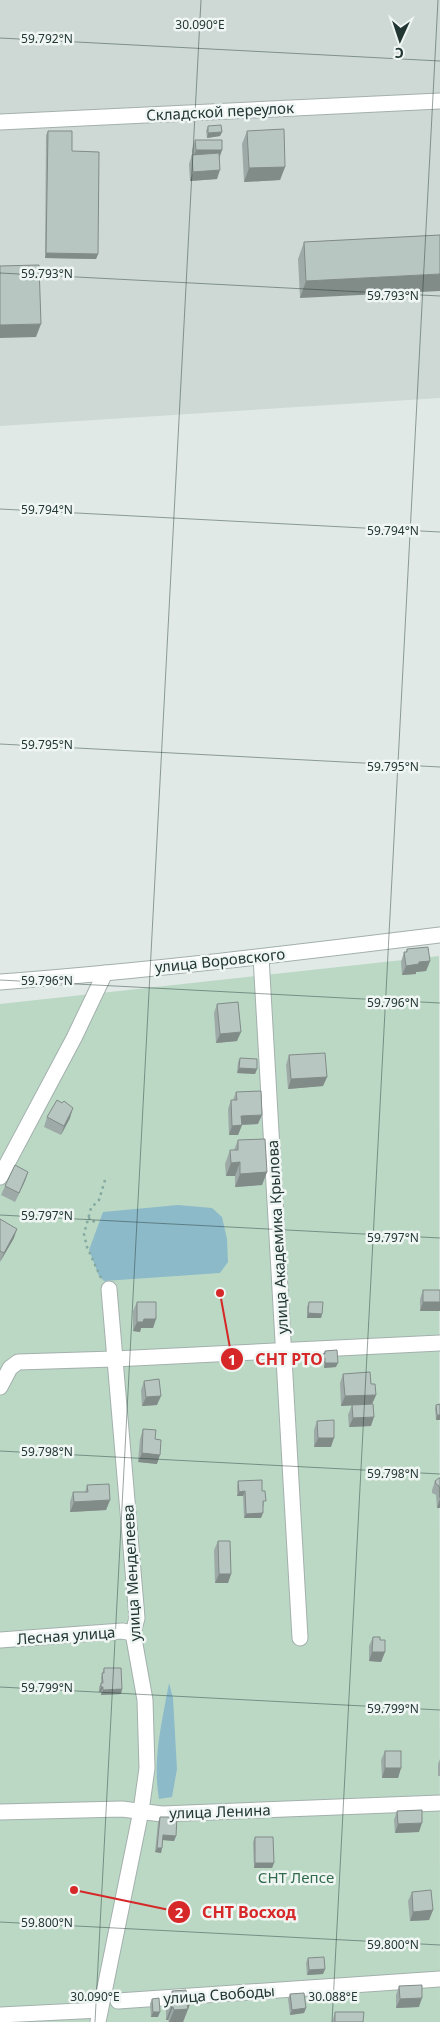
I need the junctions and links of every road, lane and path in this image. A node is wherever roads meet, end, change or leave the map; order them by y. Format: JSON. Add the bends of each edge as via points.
{"nodes":[{"id":1,"x":440,"y":101,"type":"edge"},
{"id":2,"x":0,"y":122,"type":"edge"},
{"id":3,"x":440,"y":935,"type":"edge"},
{"id":4,"x":260,"y":956,"type":"junction"},
{"id":5,"x":105,"y":973,"type":"junction"},
{"id":6,"x":0,"y":982,"type":"edge"},
{"id":7,"x":0,"y":1177,"type":"edge"},
{"id":8,"x":105,"y":1180,"type":"dead end"},
{"id":9,"x":88,"y":1218,"type":"junction"},
{"id":10,"x":93,"y":1225,"type":"dead end"},
{"id":11,"x":107,"y":1285,"type":"joint"},
{"id":12,"x":440,"y":1343,"type":"edge"},
{"id":13,"x":283,"y":1351,"type":"junction"},
{"id":14,"x":114,"y":1359,"type":"junction"},
{"id":15,"x":0,"y":1387,"type":"edge"},
{"id":16,"x":133,"y":1633,"type":"junction"},
{"id":17,"x":300,"y":1638,"type":"dead end"},
{"id":18,"x":0,"y":1640,"type":"edge"},
{"id":19,"x":440,"y":1803,"type":"edge"},
{"id":20,"x":141,"y":1811,"type":"junction"},
{"id":21,"x":0,"y":1812,"type":"edge"},
{"id":22,"x":440,"y":1979,"type":"edge"},
{"id":23,"x":118,"y":2001,"type":"dead end"},
{"id":24,"x":0,"y":2015,"type":"edge"},
{"id":25,"x":99,"y":2016,"type":"edge"}],
"edges":[{"from":1,"to":2,"type":"street","name":"Складской переулок"},
{"from":3,"to":4,"type":"street","name":"улица Воровского"},
{"from":4,"to":5,"type":"street","name":"улица Воровского"},
{"from":4,"to":13,"type":"street","name":"улица Академика Крылова"},
{"from":5,"to":6,"type":"street","name":"улица Воровского"},
{"from":5,"to":7,"type":"street"},
{"from":8,"to":9,"type":"path","via":[[99,1200],[91,1208]]},
{"from":9,"to":10,"type":"path","via":[[94,1220]]},
{"from":9,"to":11,"type":"path","via":[[84,1234],[99,1276]]},
{"from":11,"to":14,"type":"street","name":"улица Менделеева"},
{"from":12,"to":13,"type":"street"},
{"from":13,"to":14,"type":"street"},
{"from":13,"to":17,"type":"street","name":"улица Академика Крылова"},
{"from":14,"to":15,"type":"street","via":[[18,1362],[10,1368]]},
{"from":14,"to":16,"type":"street","name":"улица Менделеева","via":[[137,1618]]},
{"from":16,"to":18,"type":"street","name":"Лесная улица","via":[[122,1631]]},
{"from":16,"to":20,"type":"street","name":"улица Менделеева","via":[[145,1700],[147,1768]]},
{"from":19,"to":20,"type":"street","name":"улица Ленина","via":[[162,1814]]},
{"from":20,"to":21,"type":"street","name":"улица Ленина"},
{"from":20,"to":25,"type":"street","name":"улица Менделеева"},
{"from":22,"to":23,"type":"street","name":"улица Свободы"},
{"from":24,"to":25,"type":"street"}]}
